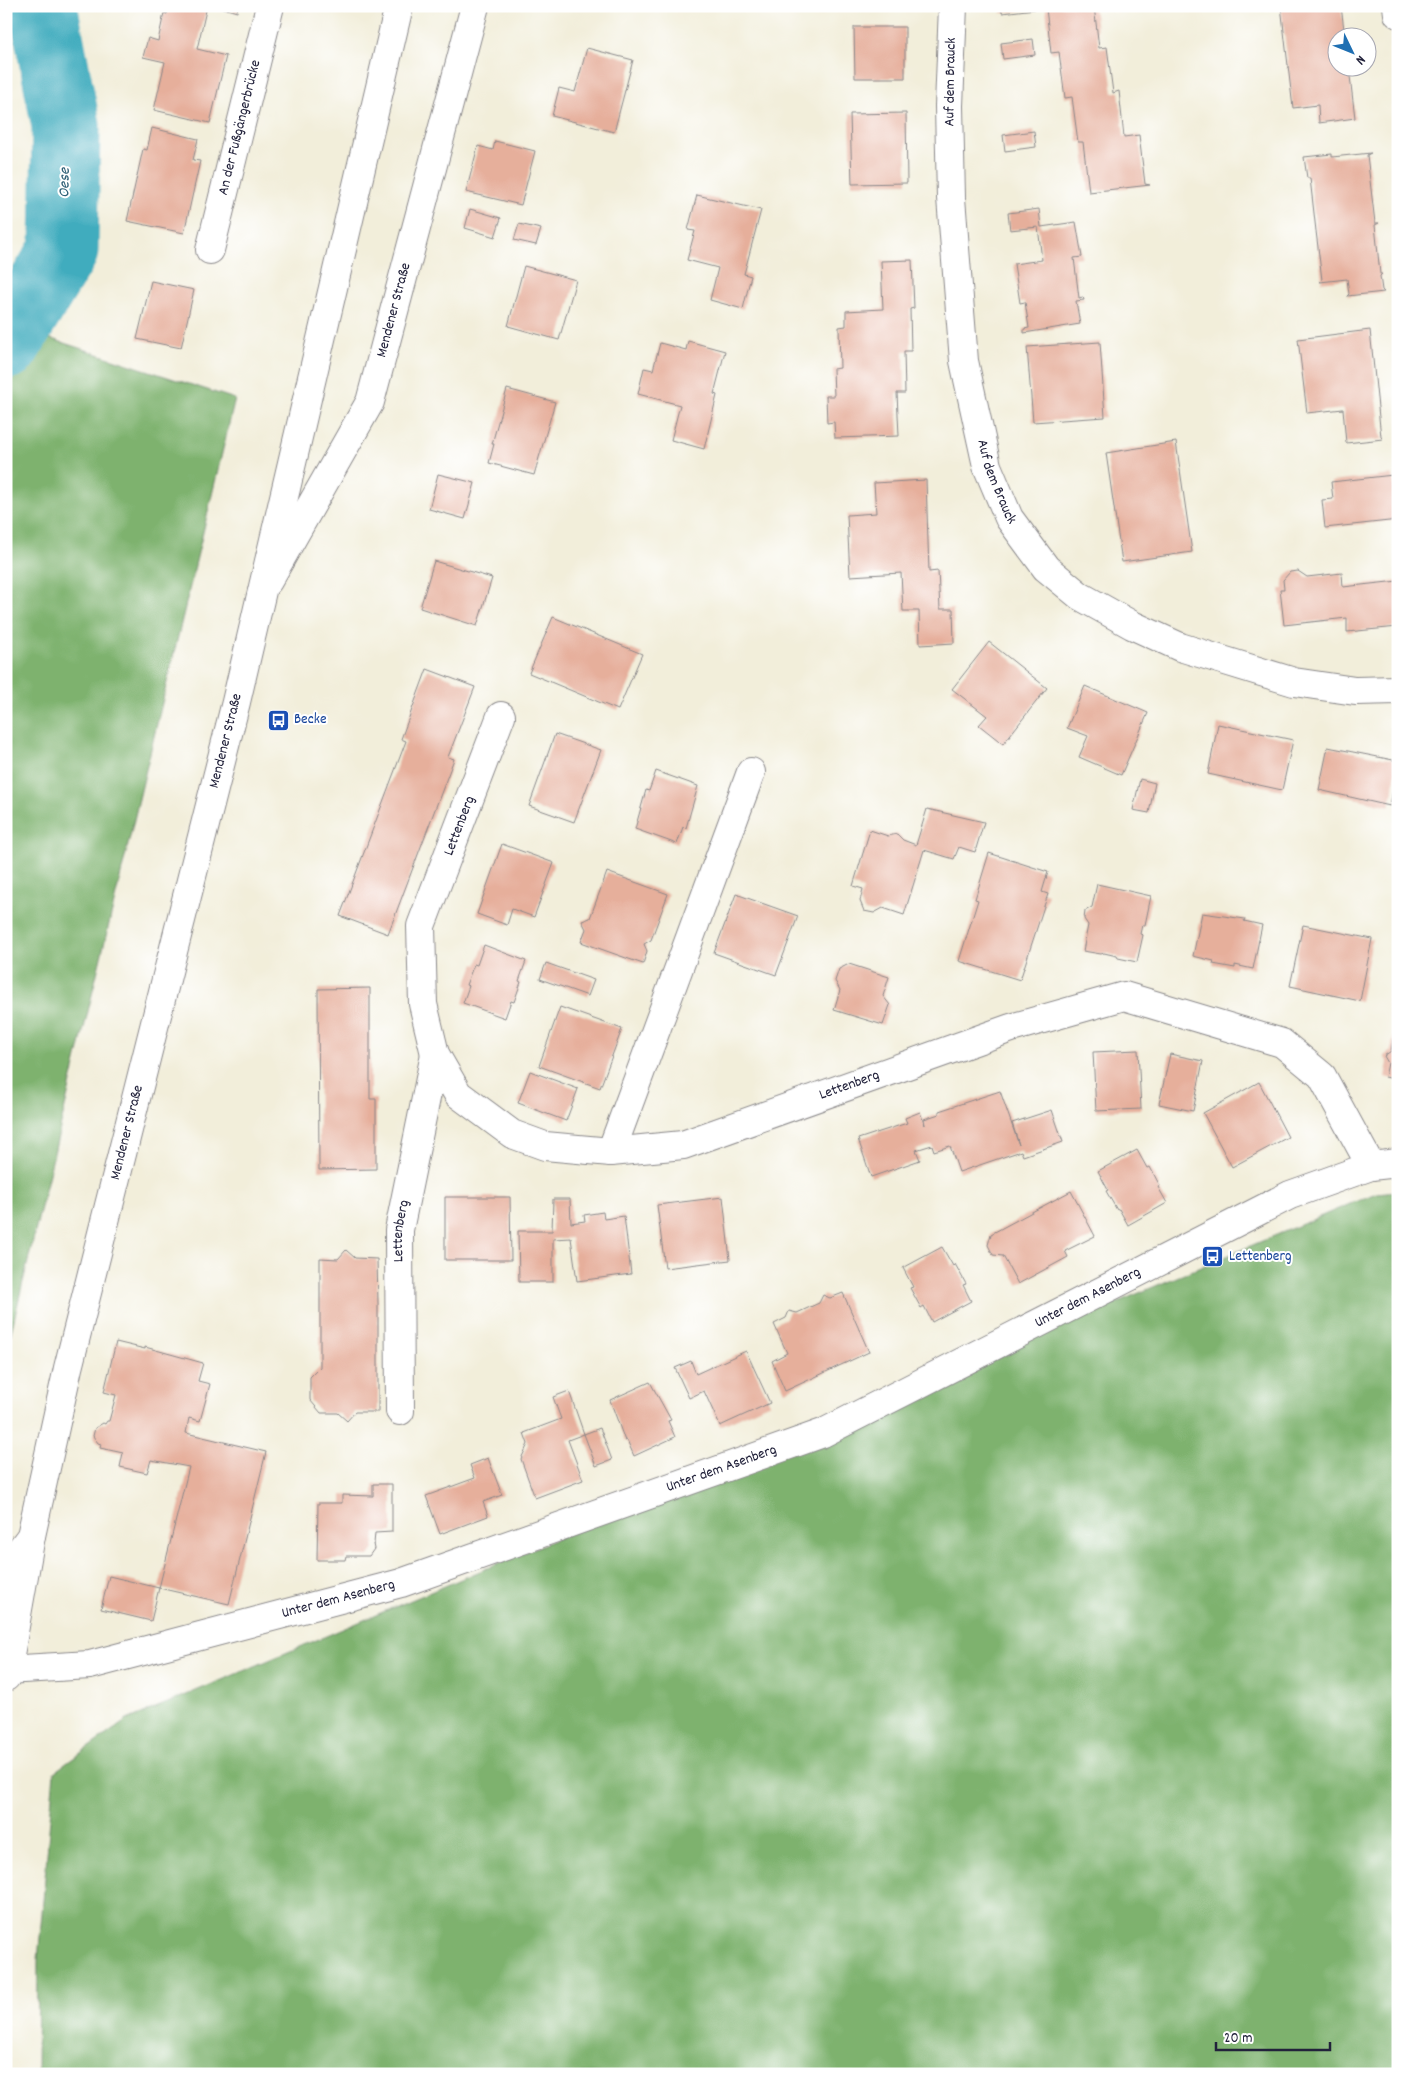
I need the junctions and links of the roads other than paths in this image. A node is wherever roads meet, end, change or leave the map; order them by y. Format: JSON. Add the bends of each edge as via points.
{"nodes":[{"id":1,"x":270,"y":6,"type":"edge"},
{"id":2,"x":399,"y":6,"type":"edge"},
{"id":3,"x":475,"y":6,"type":"edge"},
{"id":4,"x":953,"y":6,"type":"edge"},
{"id":5,"x":1397,"y":6,"type":"edge"},
{"id":6,"x":1398,"y":14,"type":"edge"},
{"id":7,"x":210,"y":250,"type":"dead end"},
{"id":8,"x":262,"y":591,"type":"junction"},
{"id":9,"x":1398,"y":690,"type":"edge"},
{"id":10,"x":501,"y":716,"type":"dead end"},
{"id":11,"x":751,"y":772,"type":"dead end"},
{"id":12,"x":435,"y":1054,"type":"junction"},
{"id":13,"x":611,"y":1152,"type":"junction"},
{"id":14,"x":1398,"y":1163,"type":"edge"},
{"id":15,"x":1371,"y":1166,"type":"junction"},
{"id":16,"x":400,"y":1411,"type":"dead end"},
{"id":17,"x":31,"y":1536,"type":"junction"},
{"id":18,"x":6,"y":1569,"type":"edge"},
{"id":19,"x":6,"y":1670,"type":"edge"},
{"id":20,"x":6,"y":1677,"type":"edge"}],
"edges":[{"from":1,"to":7,"type":"street","name":"An der Fußgängerbrücke"},
{"from":2,"to":8,"type":"street","name":"Mendener Straße"},
{"from":3,"to":8,"type":"street","name":"Mendener Straße","via":[[370,402]]},
{"from":4,"to":9,"type":"street","name":"Auf dem Brauck","via":[[949,106],[951,198],[964,361],[987,466],[1009,518],[1046,568],[1080,596],[1180,647],[1294,682],[1355,691]]},
{"from":5,"to":6,"type":"street"},
{"from":8,"to":17,"type":"street","name":"Mendener Straße","via":[[71,1358]]},
{"from":10,"to":12,"type":"street","name":"Lettenberg","via":[[421,926],[423,1004]]},
{"from":11,"to":13,"type":"street"},
{"from":12,"to":13,"type":"street","name":"Lettenberg","via":[[458,1094],[512,1134],[545,1146]]},
{"from":12,"to":16,"type":"street","name":"Lettenberg","via":[[399,1230]]},
{"from":13,"to":15,"type":"street","name":"Lettenberg","via":[[684,1145],[1010,1028],[1124,996],[1282,1043],[1322,1076]]},
{"from":14,"to":15,"type":"street","name":"Unter dem Asenberg"},
{"from":15,"to":19,"type":"street","name":"Unter dem Asenberg","via":[[1290,1195],[823,1433],[400,1583],[90,1665]]},
{"from":17,"to":18,"type":"street"},
{"from":17,"to":19,"type":"street","name":"Mendener Straße"},
{"from":19,"to":20,"type":"street","name":"Mendener Straße"}]}
